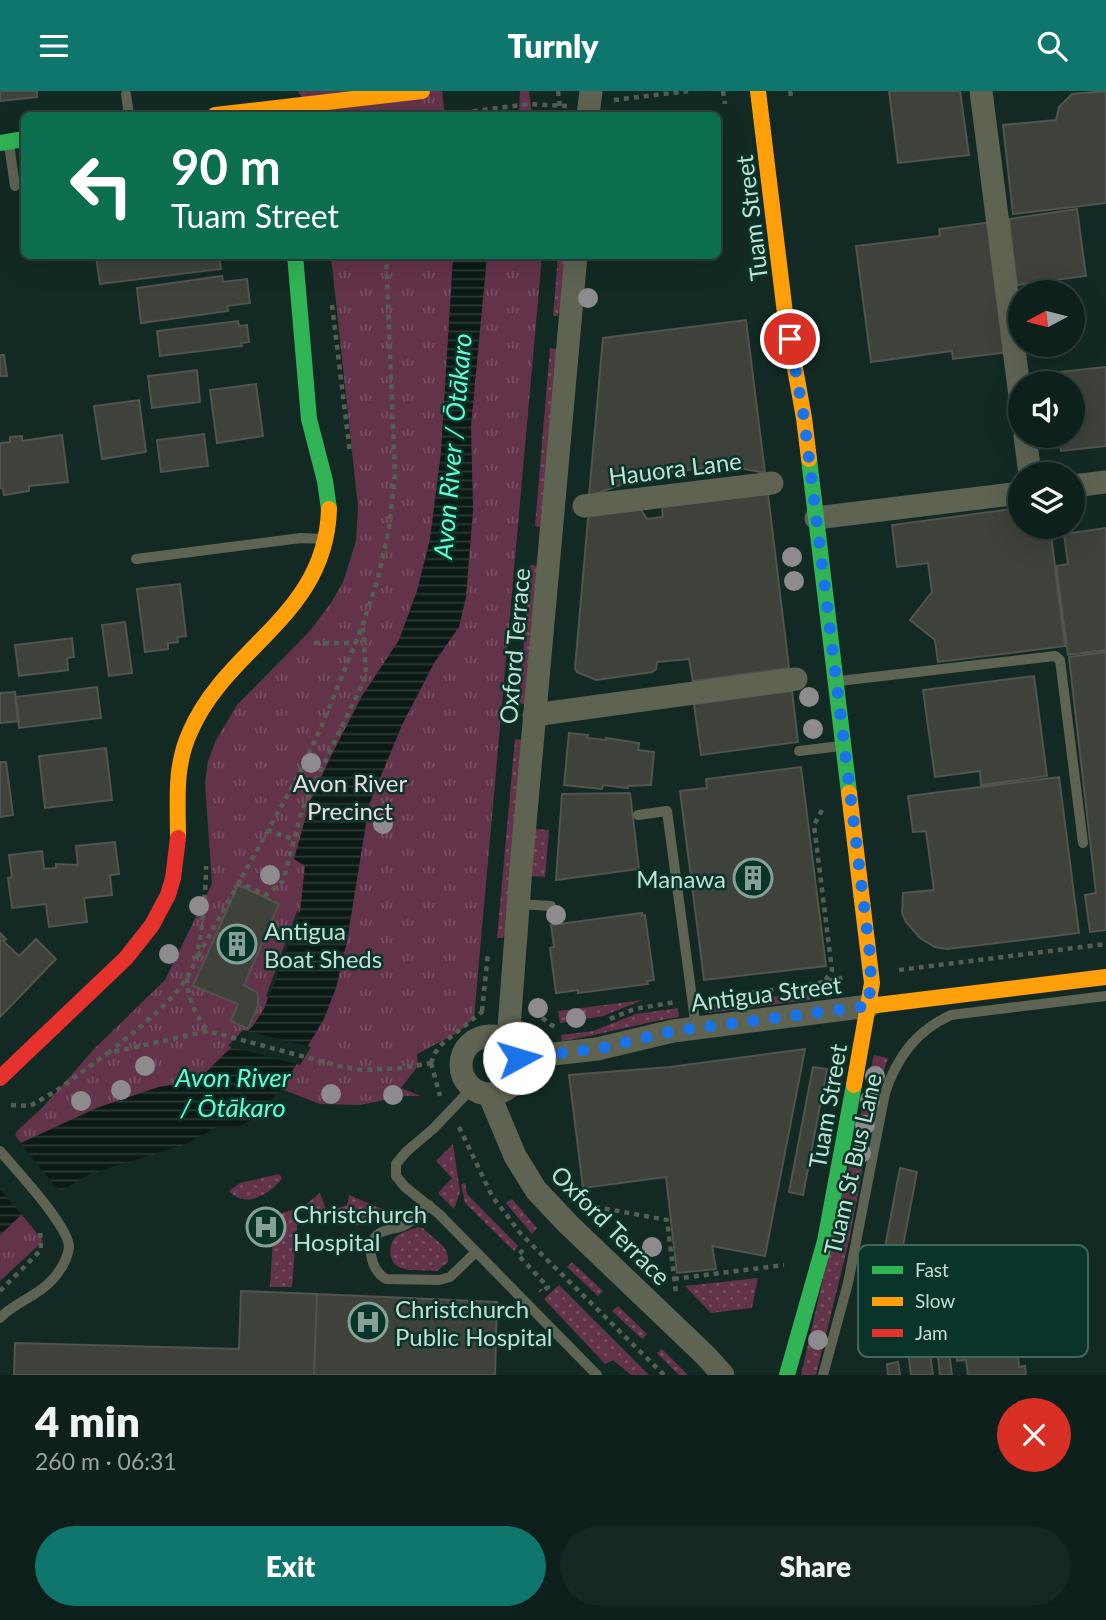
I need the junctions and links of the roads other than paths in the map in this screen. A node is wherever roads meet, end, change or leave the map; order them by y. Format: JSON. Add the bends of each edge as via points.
{"nodes":[{"id":1,"x":422,"y":91,"type":"edge"},
{"id":2,"x":591,"y":91,"type":"edge"},
{"id":3,"x":758,"y":91,"type":"edge"},
{"id":4,"x":981,"y":91,"type":"edge"},
{"id":5,"x":126,"y":94,"type":"dead end"},
{"id":6,"x":266,"y":100,"type":"edge"},
{"id":7,"x":129,"y":112,"type":"edge"},
{"id":8,"x":236,"y":112,"type":"edge"},
{"id":9,"x":589,"y":112,"type":"edge"},
{"id":10,"x":11,"y":141,"type":"edge"},
{"id":11,"x":15,"y":186,"type":"dead end"},
{"id":12,"x":295,"y":259,"type":"edge"},
{"id":13,"x":576,"y":259,"type":"edge"},
{"id":14,"x":1017,"y":371,"type":"edge"},
{"id":15,"x":1106,"y":482,"type":"edge"},
{"id":16,"x":772,"y":483,"type":"dead end"},
{"id":17,"x":1085,"y":485,"type":"edge"},
{"id":18,"x":1008,"y":494,"type":"edge"},
{"id":19,"x":584,"y":506,"type":"dead end"},
{"id":20,"x":816,"y":518,"type":"junction"},
{"id":21,"x":326,"y":540,"type":"junction"},
{"id":22,"x":136,"y":559,"type":"dead end"},
{"id":23,"x":796,"y":679,"type":"dead end"},
{"id":24,"x":836,"y":682,"type":"junction"},
{"id":25,"x":534,"y":715,"type":"junction"},
{"id":26,"x":844,"y":745,"type":"junction"},
{"id":27,"x":799,"y":751,"type":"dead end"},
{"id":28,"x":638,"y":815,"type":"dead end"},
{"id":29,"x":1083,"y":843,"type":"dead end"},
{"id":30,"x":518,"y":904,"type":"junction"},
{"id":31,"x":551,"y":906,"type":"dead end"},
{"id":32,"x":1106,"y":977,"type":"edge"},
{"id":33,"x":1106,"y":996,"type":"edge"},
{"id":34,"x":869,"y":1006,"type":"junction"},
{"id":35,"x":696,"y":1028,"type":"junction"},
{"id":36,"x":513,"y":1050,"type":"junction"},
{"id":37,"x":0,"y":1078,"type":"edge"},
{"id":38,"x":481,"y":1091,"type":"junction"},
{"id":39,"x":0,"y":1151,"type":"edge"},
{"id":40,"x":429,"y":1205,"type":"junction"},
{"id":41,"x":476,"y":1252,"type":"junction"},
{"id":42,"x":0,"y":1318,"type":"edge"},
{"id":43,"x":597,"y":1375,"type":"edge"},
{"id":44,"x":723,"y":1375,"type":"edge"},
{"id":45,"x":787,"y":1375,"type":"edge"},
{"id":46,"x":823,"y":1375,"type":"edge"}],
"edges":[{"from":1,"to":6,"type":"main road"},
{"from":2,"to":9,"type":"street"},
{"from":3,"to":20,"type":"main road","name":"Tuam Street"},
{"from":4,"to":14,"type":"street"},
{"from":5,"to":7,"type":"lane"},
{"from":6,"to":8,"type":"main road"},
{"from":10,"to":11,"type":"lane"},
{"from":12,"to":21,"type":"main road","via":[[311,430],[327,491]]},
{"from":13,"to":25,"type":"street","name":"Oxford Terrace"},
{"from":15,"to":17,"type":"street"},
{"from":16,"to":19,"type":"street","name":"Hauora Lane"},
{"from":18,"to":20,"type":"street"},
{"from":20,"to":24,"type":"main road","name":"Tuam Street"},
{"from":21,"to":22,"type":"lane","via":[[301,538]]},
{"from":21,"to":37,"type":"main road","via":[[300,596],[215,688],[190,733],[180,758],[176,874],[159,917],[127,958]]},
{"from":23,"to":25,"type":"street"},
{"from":24,"to":26,"type":"main road","name":"Tuam Street"},
{"from":24,"to":29,"type":"lane","via":[[1055,656],[1060,660]]},
{"from":25,"to":30,"type":"street","name":"Oxford Terrace"},
{"from":26,"to":27,"type":"lane"},
{"from":26,"to":34,"type":"main road","name":"Tuam Street","via":[[871,963]]},
{"from":28,"to":35,"type":"lane","via":[[667,811]]},
{"from":30,"to":31,"type":"lane"},
{"from":30,"to":36,"type":"street","name":"Oxford Terrace"},
{"from":32,"to":34,"type":"main road","name":"Antigua Street"},
{"from":33,"to":46,"type":"lane","name":"Tuam St Bus Lane","via":[[951,1015],[922,1031],[910,1045],[885,1093],[848,1283]]},
{"from":34,"to":35,"type":"street","name":"Antigua Street"},
{"from":34,"to":45,"type":"main road","name":"Tuam Street","via":[[825,1241]]},
{"from":35,"to":36,"type":"street","name":"Antigua Street","via":[[597,1049]]},
{"from":36,"to":38,"type":"street","via":[[517,1076],[512,1083],[506,1089]]},
{"from":36,"to":38,"type":"street","via":[[491,1035],[466,1047],[462,1073]]},
{"from":38,"to":40,"type":"lane","via":[[450,1112],[395,1168],[401,1183]]},
{"from":38,"to":44,"type":"street","name":"Oxford Terrace","via":[[536,1190]]},
{"from":39,"to":42,"type":"lane","via":[[61,1225],[69,1244],[67,1257],[53,1279]]},
{"from":40,"to":41,"type":"lane"},
{"from":40,"to":41,"type":"lane","via":[[414,1220],[375,1237],[372,1257],[380,1275],[439,1280],[450,1277]]},
{"from":41,"to":43,"type":"lane"}]}
